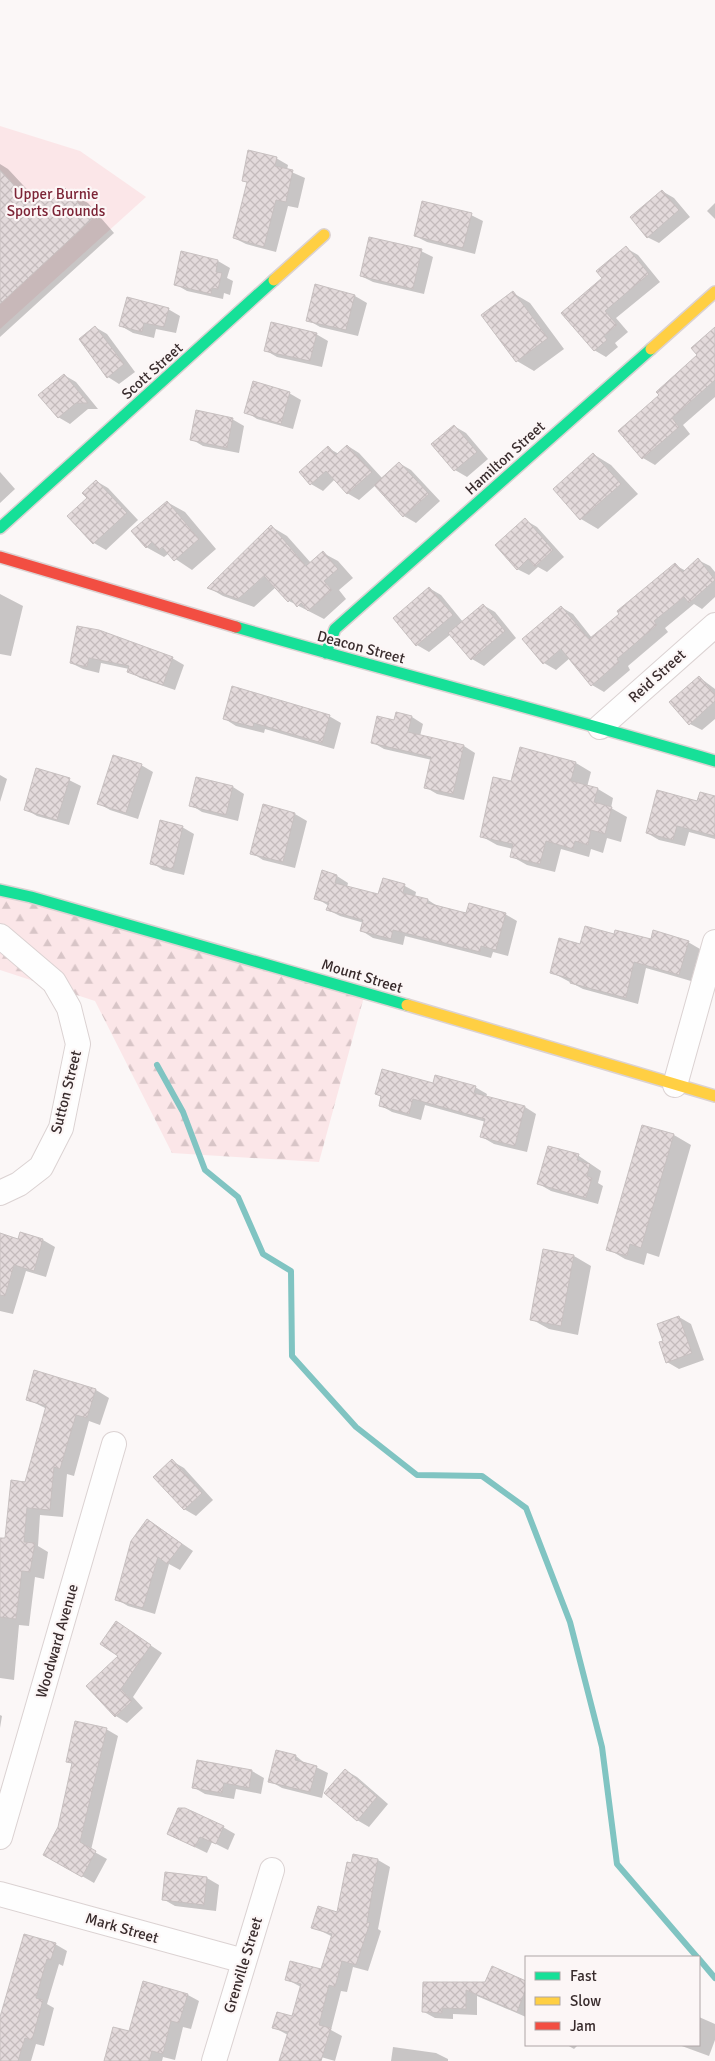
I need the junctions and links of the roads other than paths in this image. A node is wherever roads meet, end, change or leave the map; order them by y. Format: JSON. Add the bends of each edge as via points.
{"nodes":[{"id":1,"x":324,"y":236,"type":"dead end"},
{"id":2,"x":715,"y":292,"type":"edge"},
{"id":3,"x":0,"y":528,"type":"edge"},
{"id":4,"x":0,"y":557,"type":"edge"},
{"id":5,"x":715,"y":625,"type":"edge"},
{"id":6,"x":326,"y":653,"type":"junction"},
{"id":7,"x":600,"y":728,"type":"junction"},
{"id":8,"x":715,"y":762,"type":"edge"},
{"id":9,"x":0,"y":890,"type":"edge"},
{"id":10,"x":0,"y":936,"type":"edge"},
{"id":11,"x":715,"y":942,"type":"edge"},
{"id":12,"x":675,"y":1085,"type":"junction"},
{"id":13,"x":715,"y":1096,"type":"edge"},
{"id":14,"x":0,"y":1193,"type":"edge"},
{"id":15,"x":114,"y":1444,"type":"dead end"},
{"id":16,"x":0,"y":1837,"type":"edge"},
{"id":17,"x":272,"y":1870,"type":"dead end"},
{"id":18,"x":0,"y":1894,"type":"edge"},
{"id":19,"x":244,"y":1961,"type":"junction"},
{"id":20,"x":214,"y":2061,"type":"edge"}],
"edges":[{"from":1,"to":3,"type":"main road","name":"Scott Street"},
{"from":2,"to":6,"type":"main road","name":"Hamilton Street","via":[[335,629]]},
{"from":4,"to":6,"type":"main road","name":"Deacon Street"},
{"from":5,"to":7,"type":"street","name":"Reid Street"},
{"from":6,"to":7,"type":"main road","name":"Deacon Street"},
{"from":7,"to":8,"type":"main road","name":"Deacon Street"},
{"from":9,"to":12,"type":"main road","name":"Mount Street","via":[[265,963]]},
{"from":10,"to":14,"type":"street","name":"Sutton Street","via":[[54,982],[69,1008],[78,1044],[61,1128],[41,1167],[19,1184]]},
{"from":11,"to":12,"type":"street"},
{"from":12,"to":13,"type":"main road","name":"Mount Street"},
{"from":15,"to":16,"type":"street","name":"Woodward Avenue"},
{"from":17,"to":19,"type":"street","name":"Grenville Street"},
{"from":18,"to":19,"type":"street","name":"Mark Street"},
{"from":19,"to":20,"type":"street","name":"Grenville Street"}]}
